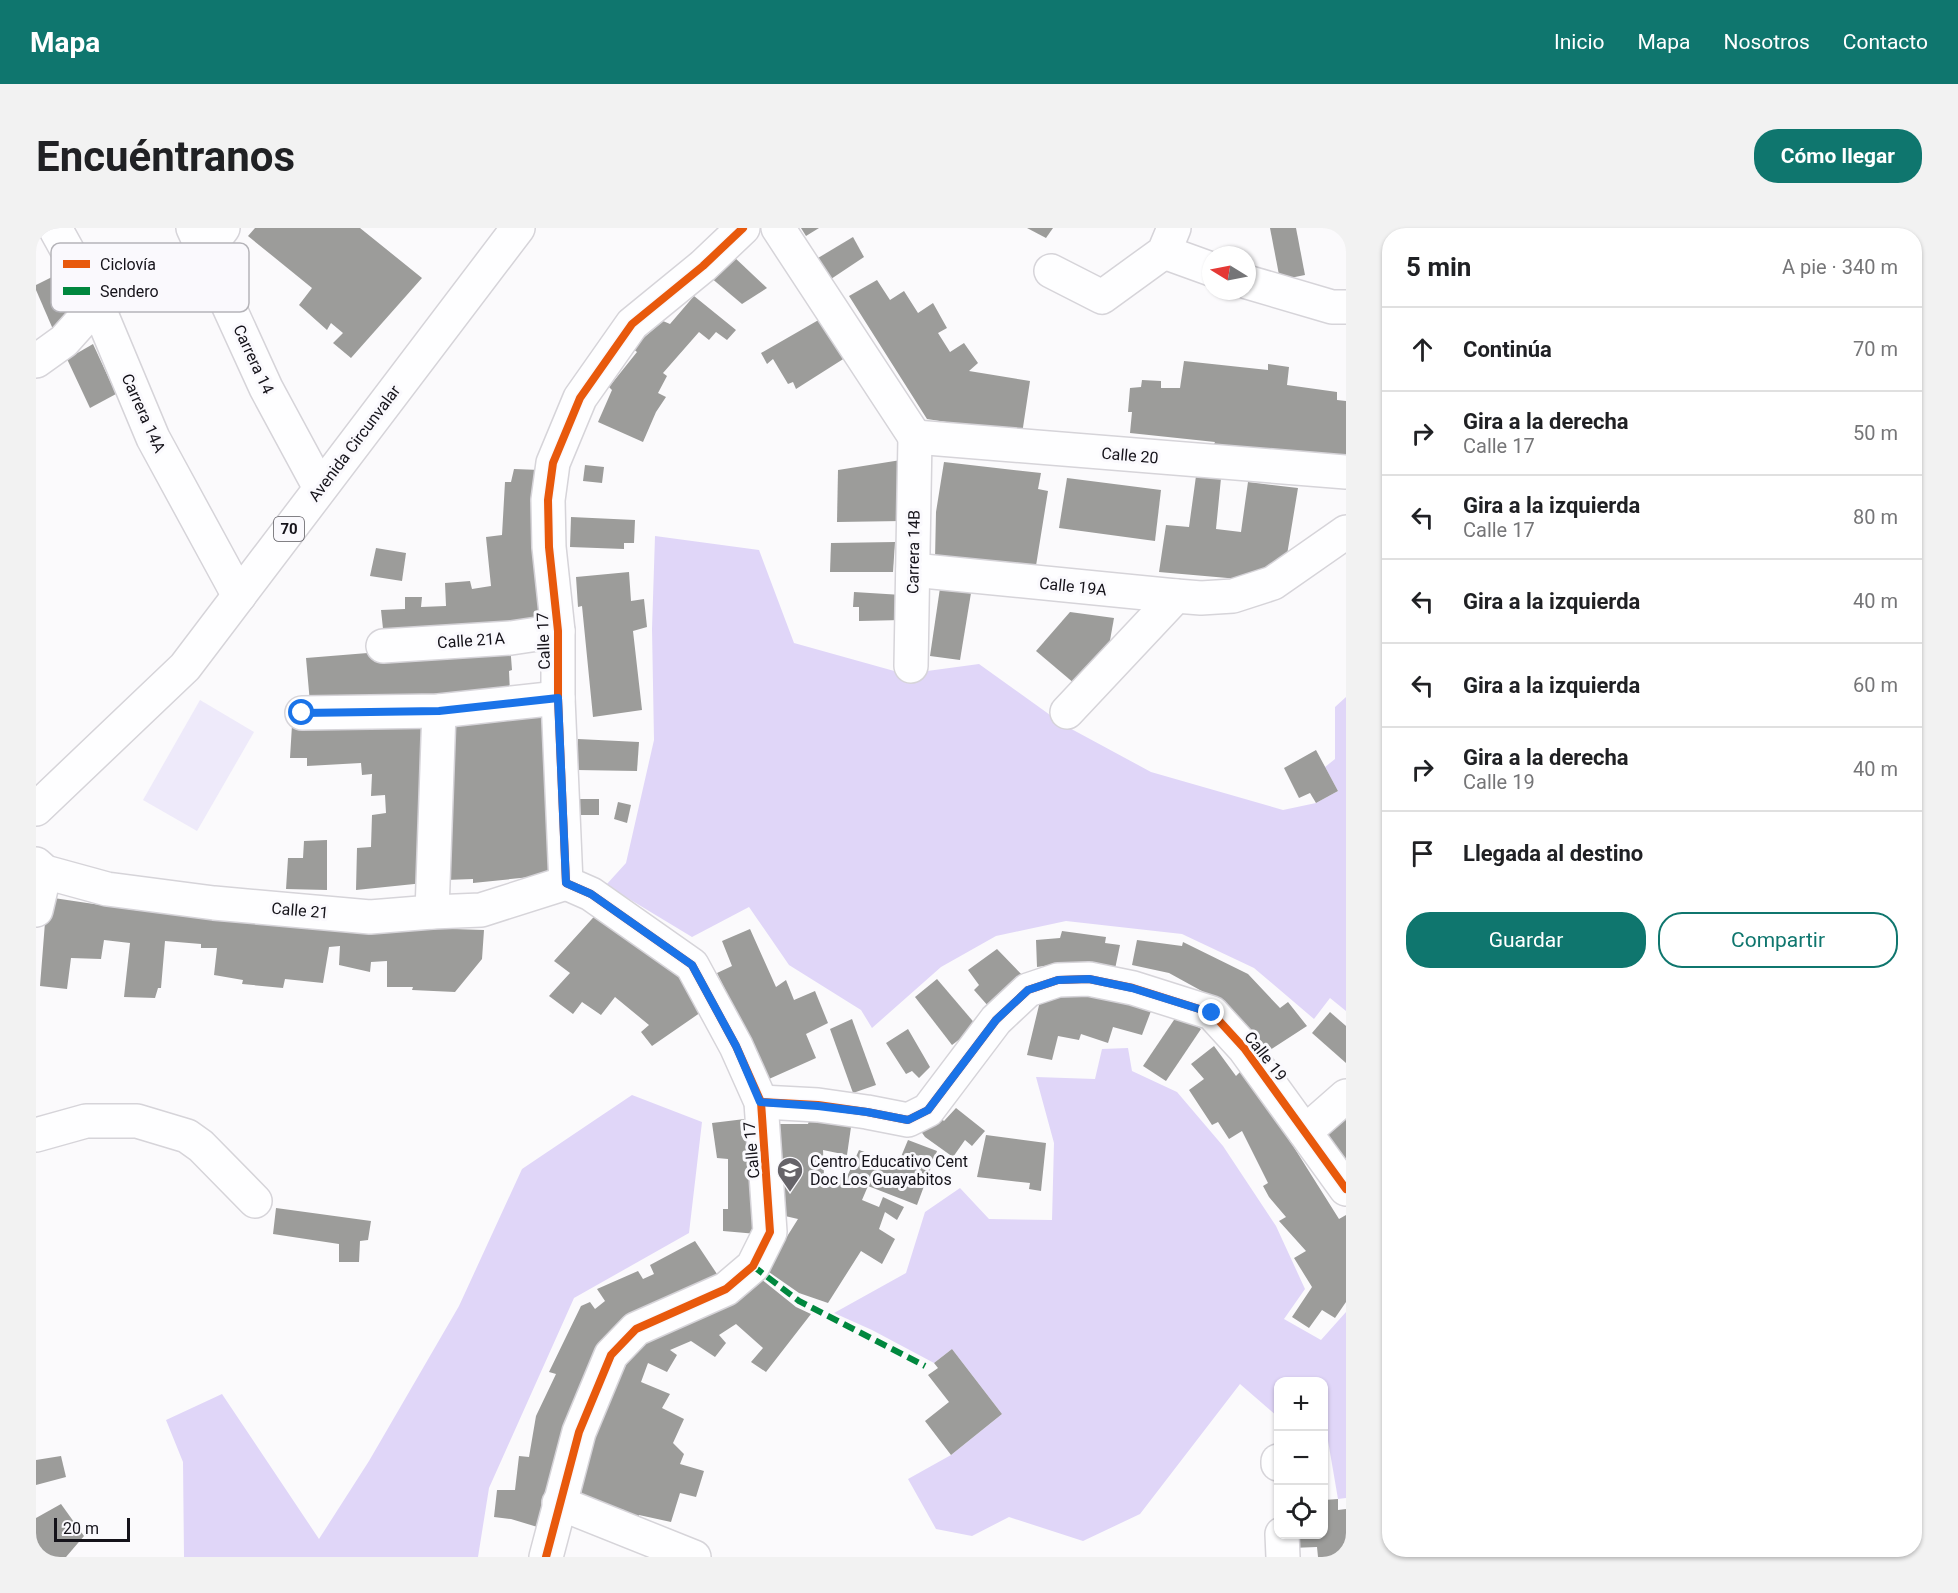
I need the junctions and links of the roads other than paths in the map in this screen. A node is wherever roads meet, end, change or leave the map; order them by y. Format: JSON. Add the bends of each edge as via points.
{"nodes":[{"id":1,"x":55,"y":228,"type":"edge"},
{"id":2,"x":518,"y":228,"type":"edge"},
{"id":3,"x":743,"y":228,"type":"edge"},
{"id":4,"x":778,"y":228,"type":"edge"},
{"id":5,"x":1169,"y":240,"type":"edge"},
{"id":6,"x":63,"y":243,"type":"edge"},
{"id":7,"x":1202,"y":262,"type":"edge"},
{"id":8,"x":1051,"y":270,"type":"dead end"},
{"id":9,"x":1256,"y":285,"type":"edge"},
{"id":10,"x":1346,"y":307,"type":"edge"},
{"id":11,"x":90,"y":312,"type":"edge"},
{"id":12,"x":100,"y":312,"type":"edge"},
{"id":13,"x":236,"y":312,"type":"edge"},
{"id":14,"x":36,"y":361,"type":"edge"},
{"id":15,"x":915,"y":438,"type":"junction"},
{"id":16,"x":1346,"y":472,"type":"edge"},
{"id":17,"x":320,"y":488,"type":"junction"},
{"id":18,"x":1346,"y":532,"type":"edge"},
{"id":19,"x":913,"y":570,"type":"junction"},
{"id":20,"x":239,"y":596,"type":"junction"},
{"id":21,"x":1176,"y":596,"type":"junction"},
{"id":22,"x":558,"y":631,"type":"junction"},
{"id":23,"x":383,"y":646,"type":"dead end"},
{"id":24,"x":911,"y":666,"type":"dead end"},
{"id":25,"x":558,"y":698,"type":"junction"},
{"id":26,"x":439,"y":711,"type":"junction"},
{"id":27,"x":1067,"y":712,"type":"dead end"},
{"id":28,"x":302,"y":713,"type":"dead end"},
{"id":29,"x":42,"y":797,"type":"edge"},
{"id":30,"x":40,"y":868,"type":"edge"},
{"id":31,"x":566,"y":883,"type":"junction"},
{"id":32,"x":36,"y":910,"type":"edge"},
{"id":33,"x":432,"y":912,"type":"junction"},
{"id":34,"x":1346,"y":1096,"type":"edge"},
{"id":35,"x":760,"y":1102,"type":"junction"},
{"id":36,"x":1305,"y":1132,"type":"junction"},
{"id":37,"x":36,"y":1135,"type":"edge"},
{"id":38,"x":1346,"y":1189,"type":"edge"},
{"id":39,"x":255,"y":1202,"type":"dead end"},
{"id":40,"x":559,"y":1503,"type":"junction"},
{"id":41,"x":1282,"y":1539,"type":"edge"},
{"id":42,"x":546,"y":1557,"type":"edge"},
{"id":43,"x":694,"y":1557,"type":"edge"},
{"id":44,"x":1283,"y":1557,"type":"edge"}],
"edges":[{"from":1,"to":6,"type":"street","name":"Carrera 14A"},
{"from":2,"to":17,"type":"street","name":"Avenida Circunvalar","number":"70"},
{"from":3,"to":22,"type":"street","name":"Calle 17","via":[[632,324],[580,398],[553,463],[548,500]]},
{"from":4,"to":15,"type":"street"},
{"from":5,"to":7,"type":"street"},
{"from":5,"to":8,"type":"street","via":[[1102,297]]},
{"from":9,"to":10,"type":"street","via":[[1332,307]]},
{"from":11,"to":14,"type":"street","via":[[64,341]]},
{"from":12,"to":20,"type":"street","name":"Carrera 14A","via":[[153,438]]},
{"from":13,"to":17,"type":"street","name":"Carrera 14","via":[[266,388]]},
{"from":15,"to":16,"type":"street","name":"Calle 20"},
{"from":15,"to":19,"type":"street","name":"Carrera 14B"},
{"from":17,"to":20,"type":"street","name":"Avenida Circunvalar","number":"70"},
{"from":18,"to":21,"type":"street","name":"Calle 19A","via":[[1273,583],[1233,596]]},
{"from":19,"to":21,"type":"street","name":"Calle 19A"},
{"from":19,"to":24,"type":"street","name":"Carrera 14B"},
{"from":20,"to":29,"type":"street","name":"Avenida Circunvalar","number":"70","via":[[185,667]]},
{"from":21,"to":27,"type":"street"},
{"from":22,"to":23,"type":"street","name":"Calle 21A"},
{"from":22,"to":25,"type":"street","name":"Calle 17"},
{"from":25,"to":26,"type":"street"},
{"from":25,"to":31,"type":"street","name":"Calle 17"},
{"from":26,"to":28,"type":"street"},
{"from":26,"to":33,"type":"street"},
{"from":30,"to":32,"type":"street"},
{"from":30,"to":33,"type":"street","name":"Calle 21","via":[[106,889],[214,903],[370,917]]},
{"from":31,"to":33,"type":"street","name":"Calle 21","via":[[481,910]]},
{"from":31,"to":35,"type":"street","name":"Calle 17","via":[[591,894],[692,965],[736,1046]]},
{"from":34,"to":36,"type":"street"},
{"from":35,"to":36,"type":"street","name":"Calle 19","via":[[818,1106],[908,1120],[928,1110],[996,1020],[1028,990],[1058,980],[1089,979],[1212,1013],[1244,1048]]},
{"from":35,"to":40,"type":"street","name":"Calle 17","via":[[770,1232],[753,1266],[726,1289],[636,1329],[612,1355],[579,1432]]},
{"from":36,"to":38,"type":"street","name":"Calle 19"},
{"from":37,"to":39,"type":"street","via":[[86,1121],[137,1121],[187,1136]]},
{"from":40,"to":42,"type":"street","name":"Calle 17"},
{"from":40,"to":43,"type":"street"},
{"from":41,"to":44,"type":"street"}]}
